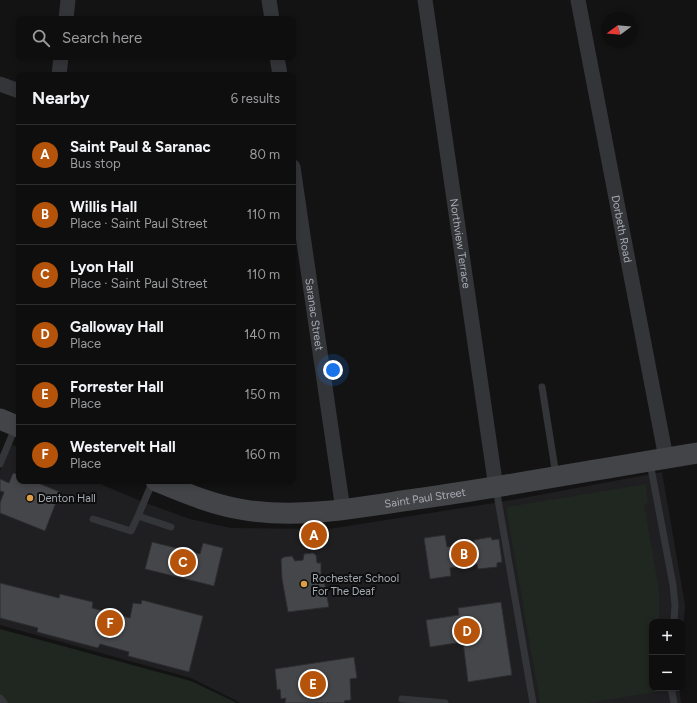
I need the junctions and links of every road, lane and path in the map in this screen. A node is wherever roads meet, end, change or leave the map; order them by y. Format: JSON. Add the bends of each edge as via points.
{"nodes":[{"id":1,"x":68,"y":0,"type":"edge"},
{"id":2,"x":269,"y":0,"type":"edge"},
{"id":3,"x":425,"y":0,"type":"edge"},
{"id":4,"x":578,"y":0,"type":"edge"},
{"id":5,"x":66,"y":16,"type":"edge"},
{"id":6,"x":272,"y":16,"type":"edge"},
{"id":7,"x":61,"y":60,"type":"edge"},
{"id":8,"x":278,"y":60,"type":"edge"},
{"id":9,"x":59,"y":72,"type":"edge"},
{"id":10,"x":280,"y":72,"type":"edge"},
{"id":11,"x":0,"y":84,"type":"edge"},
{"id":12,"x":16,"y":90,"type":"edge"},
{"id":13,"x":296,"y":203,"type":"edge"},
{"id":14,"x":542,"y":387,"type":"dead end"},
{"id":15,"x":14,"y":422,"type":"edge"},
{"id":16,"x":697,"y":453,"type":"edge"},
{"id":17,"x":658,"y":459,"type":"junction"},
{"id":18,"x":0,"y":464,"type":"edge"},
{"id":19,"x":556,"y":477,"type":"junction"},
{"id":20,"x":152,"y":484,"type":"edge"},
{"id":21,"x":163,"y":484,"type":"edge"},
{"id":22,"x":496,"y":488,"type":"junction"},
{"id":23,"x":343,"y":510,"type":"junction"},
{"id":24,"x":138,"y":516,"type":"junction"},
{"id":25,"x":93,"y":519,"type":"dead end"},
{"id":26,"x":171,"y":527,"type":"dead end"},
{"id":27,"x":674,"y":619,"type":"edge"},
{"id":28,"x":672,"y":691,"type":"edge"},
{"id":29,"x":0,"y":698,"type":"edge"},
{"id":30,"x":402,"y":699,"type":"dead end"},
{"id":31,"x":4,"y":703,"type":"edge"},
{"id":32,"x":445,"y":703,"type":"edge"},
{"id":33,"x":533,"y":703,"type":"edge"},
{"id":34,"x":674,"y":703,"type":"edge"}],
"edges":[{"from":1,"to":5,"type":"street"},
{"from":2,"to":6,"type":"street"},
{"from":3,"to":22,"type":"street","name":"Northview Terrace"},
{"from":4,"to":17,"type":"street","name":"Dorbeth Road"},
{"from":7,"to":9,"type":"street"},
{"from":8,"to":10,"type":"street"},
{"from":11,"to":12,"type":"street"},
{"from":13,"to":23,"type":"street","name":"Saranac Street"},
{"from":14,"to":19,"type":"lane"},
{"from":15,"to":18,"type":"lane"},
{"from":16,"to":17,"type":"main road","name":"Saint Paul Street"},
{"from":17,"to":19,"type":"main road","name":"Saint Paul Street"},
{"from":17,"to":27,"type":"lane"},
{"from":19,"to":22,"type":"main road","name":"Saint Paul Street"},
{"from":20,"to":24,"type":"lane"},
{"from":21,"to":23,"type":"main road","name":"Saint Paul Street","via":[[215,505],[246,510],[279,513]]},
{"from":22,"to":23,"type":"main road","name":"Saint Paul Street"},
{"from":22,"to":33,"type":"lane"},
{"from":24,"to":25,"type":"lane","via":[[131,531]]},
{"from":24,"to":26,"type":"lane"},
{"from":28,"to":34,"type":"lane"},
{"from":29,"to":31,"type":"lane"},
{"from":30,"to":32,"type":"lane"}]}
